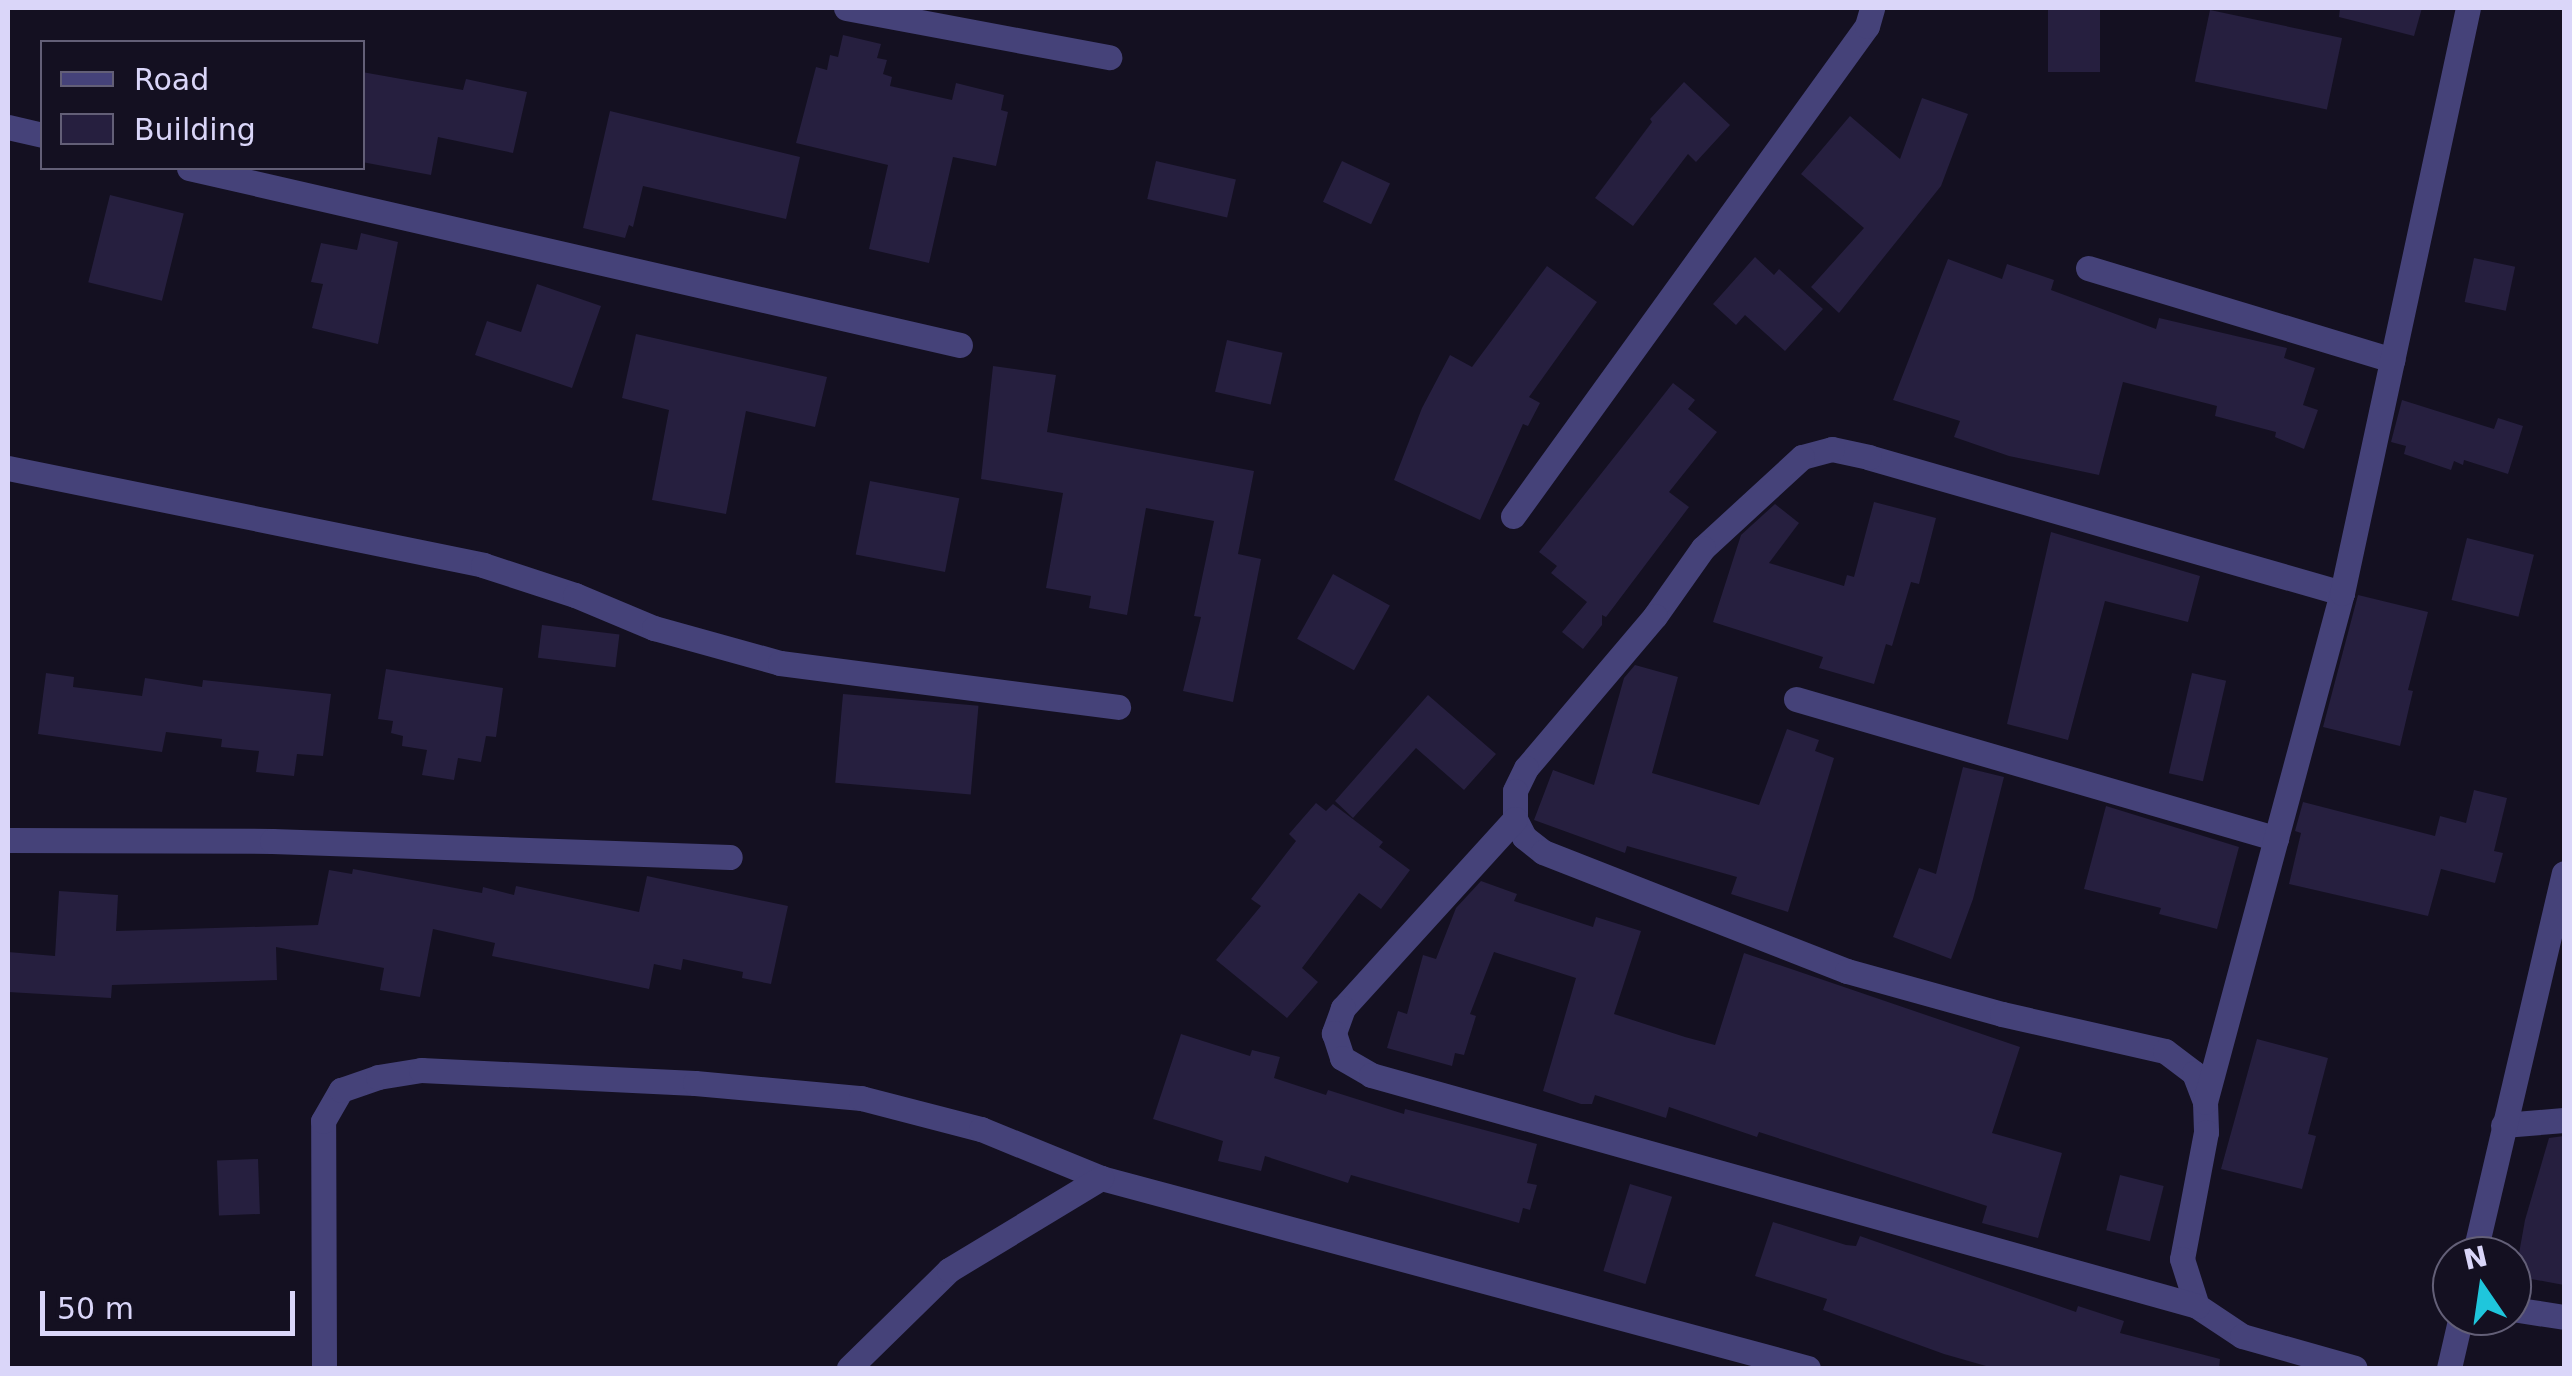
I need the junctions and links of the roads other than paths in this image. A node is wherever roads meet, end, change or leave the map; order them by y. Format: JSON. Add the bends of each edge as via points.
{"nodes":[{"id":1,"x":846,"y":8,"type":"edge"},
{"id":2,"x":1872,"y":8,"type":"edge"},
{"id":3,"x":2468,"y":8,"type":"edge"},
{"id":4,"x":1109,"y":57,"type":"dead end"},
{"id":5,"x":8,"y":127,"type":"edge"},
{"id":6,"x":40,"y":134,"type":"edge"},
{"id":7,"x":198,"y":170,"type":"edge"},
{"id":8,"x":2088,"y":268,"type":"dead end"},
{"id":9,"x":960,"y":345,"type":"dead end"},
{"id":10,"x":2392,"y":360,"type":"junction"},
{"id":11,"x":8,"y":468,"type":"edge"},
{"id":12,"x":1513,"y":516,"type":"dead end"},
{"id":13,"x":2342,"y":593,"type":"junction"},
{"id":14,"x":1796,"y":698,"type":"dead end"},
{"id":15,"x":1118,"y":707,"type":"dead end"},
{"id":16,"x":1515,"y":819,"type":"junction"},
{"id":17,"x":2276,"y":838,"type":"junction"},
{"id":18,"x":8,"y":840,"type":"edge"},
{"id":19,"x":730,"y":856,"type":"dead end"},
{"id":20,"x":2564,"y":873,"type":"edge"},
{"id":21,"x":2205,"y":1102,"type":"junction"},
{"id":22,"x":2564,"y":1120,"type":"edge"},
{"id":23,"x":2504,"y":1125,"type":"junction"},
{"id":24,"x":1101,"y":1178,"type":"junction"},
{"id":25,"x":2479,"y":1236,"type":"edge"},
{"id":26,"x":2198,"y":1306,"type":"junction"},
{"id":27,"x":2532,"y":1312,"type":"edge"},
{"id":28,"x":2564,"y":1317,"type":"edge"},
{"id":29,"x":2456,"y":1336,"type":"edge"},
{"id":30,"x":324,"y":1368,"type":"edge"},
{"id":31,"x":849,"y":1368,"type":"edge"},
{"id":32,"x":1808,"y":1368,"type":"edge"},
{"id":33,"x":2355,"y":1368,"type":"edge"},
{"id":34,"x":2449,"y":1368,"type":"edge"}],
"edges":[{"from":1,"to":4,"type":"street"},
{"from":2,"to":12,"type":"street","via":[[1867,26]]},
{"from":3,"to":10,"type":"street"},
{"from":5,"to":6,"type":"street"},
{"from":7,"to":9,"type":"street"},
{"from":8,"to":10,"type":"street"},
{"from":10,"to":13,"type":"street"},
{"from":11,"to":15,"type":"street","via":[[483,566],[654,628],[780,663]]},
{"from":13,"to":16,"type":"street","via":[[1869,457],[1832,449],[1802,457],[1703,548],[1655,616],[1526,768],[1515,791]]},
{"from":13,"to":17,"type":"street"},
{"from":14,"to":17,"type":"street"},
{"from":16,"to":21,"type":"street","via":[[1543,852],[1848,971],[2166,1050],[2194,1073]]},
{"from":16,"to":26,"type":"street","via":[[1344,1008],[1334,1033],[1342,1058],[1371,1075]]},
{"from":17,"to":21,"type":"street"},
{"from":18,"to":19,"type":"street"},
{"from":20,"to":23,"type":"street"},
{"from":21,"to":26,"type":"street","via":[[2206,1132],[2182,1259]]},
{"from":22,"to":23,"type":"street"},
{"from":23,"to":25,"type":"street"},
{"from":24,"to":30,"type":"street","via":[[981,1129],[861,1098],[421,1070],[378,1077],[341,1090],[323,1121]]},
{"from":24,"to":31,"type":"street","via":[[948,1270]]},
{"from":24,"to":32,"type":"street"},
{"from":26,"to":33,"type":"street","via":[[2242,1336]]},
{"from":27,"to":28,"type":"street"},
{"from":29,"to":34,"type":"street"}]}
